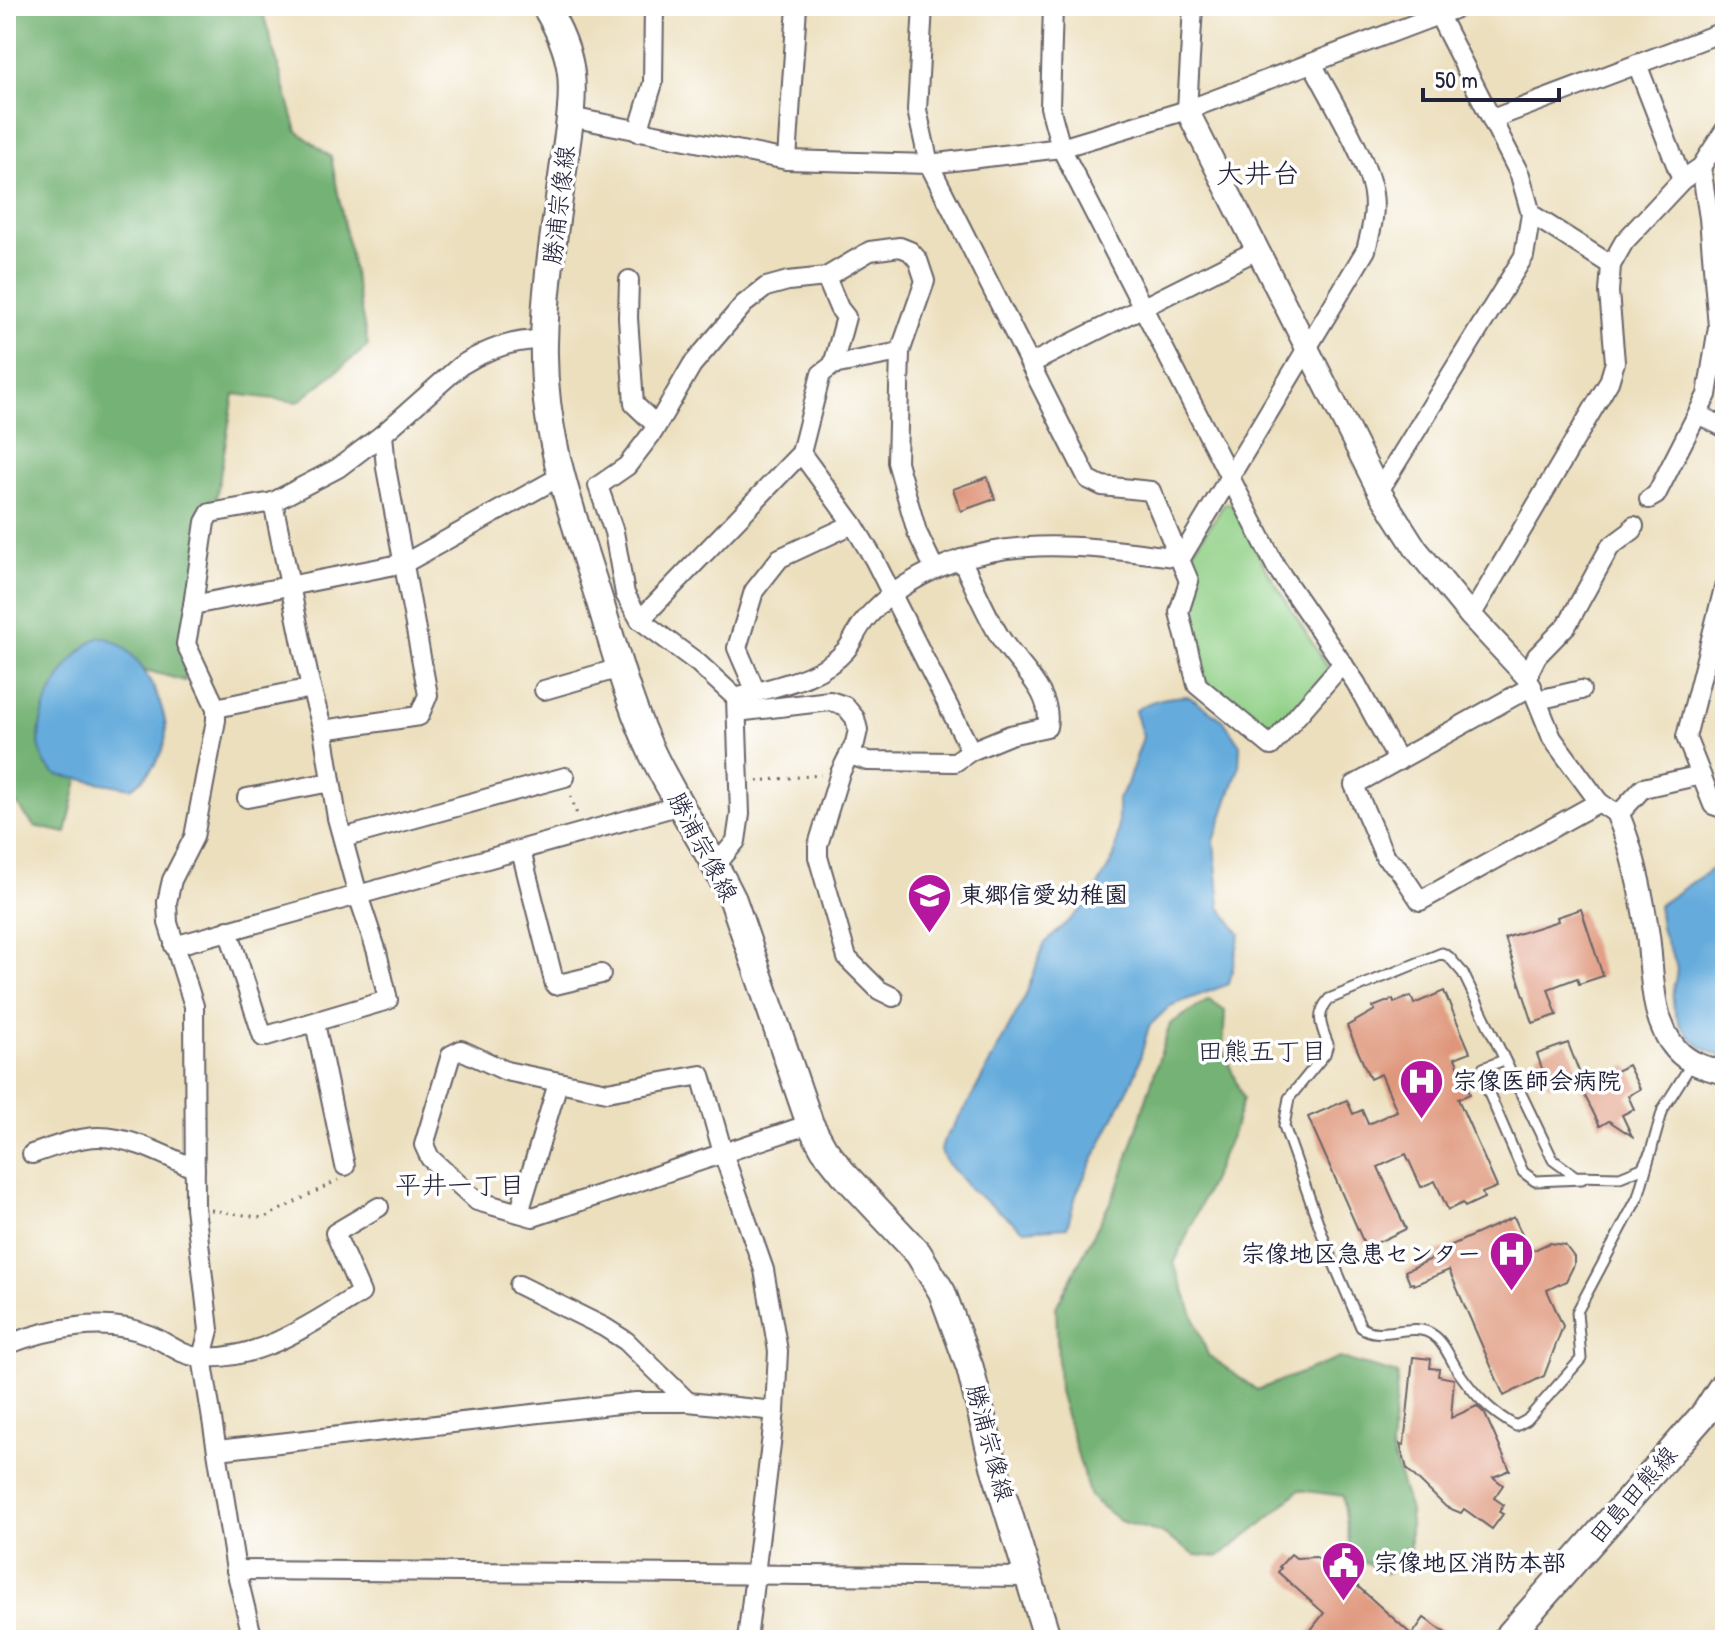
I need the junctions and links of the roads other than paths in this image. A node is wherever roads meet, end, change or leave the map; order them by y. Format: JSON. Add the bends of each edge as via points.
{"nodes":[{"id":1,"x":545,"y":6,"type":"edge"},
{"id":2,"x":654,"y":6,"type":"edge"},
{"id":3,"x":797,"y":6,"type":"edge"},
{"id":4,"x":923,"y":6,"type":"edge"},
{"id":5,"x":1053,"y":6,"type":"edge"},
{"id":6,"x":1193,"y":6,"type":"edge"},
{"id":7,"x":1462,"y":6,"type":"edge"},
{"id":8,"x":1437,"y":10,"type":"edge"},
{"id":9,"x":1725,"y":31,"type":"edge"},
{"id":10,"x":1312,"y":63,"type":"junction"},
{"id":11,"x":1637,"y":64,"type":"junction"},
{"id":12,"x":1187,"y":110,"type":"junction"},
{"id":13,"x":570,"y":117,"type":"junction"},
{"id":14,"x":1492,"y":119,"type":"junction"},
{"id":15,"x":1725,"y":130,"type":"edge"},
{"id":16,"x":638,"y":132,"type":"junction"},
{"id":17,"x":1061,"y":148,"type":"junction"},
{"id":18,"x":787,"y":160,"type":"junction"},
{"id":19,"x":929,"y":164,"type":"junction"},
{"id":20,"x":1701,"y":167,"type":"junction"},
{"id":21,"x":1682,"y":180,"type":"junction"},
{"id":22,"x":1531,"y":214,"type":"junction"},
{"id":23,"x":1717,"y":220,"type":"edge"},
{"id":24,"x":1257,"y":250,"type":"junction"},
{"id":25,"x":1611,"y":265,"type":"junction"},
{"id":26,"x":826,"y":277,"type":"junction"},
{"id":27,"x":629,"y":280,"type":"dead end"},
{"id":28,"x":1142,"y":307,"type":"junction"},
{"id":29,"x":1722,"y":328,"type":"edge"},
{"id":30,"x":544,"y":340,"type":"junction"},
{"id":31,"x":1307,"y":350,"type":"junction"},
{"id":32,"x":900,"y":352,"type":"junction"},
{"id":33,"x":1030,"y":364,"type":"junction"},
{"id":34,"x":833,"y":365,"type":"junction"},
{"id":35,"x":1698,"y":414,"type":"junction"},
{"id":36,"x":656,"y":425,"type":"junction"},
{"id":37,"x":1725,"y":428,"type":"edge"},
{"id":38,"x":383,"y":434,"type":"junction"},
{"id":39,"x":801,"y":453,"type":"junction"},
{"id":40,"x":561,"y":476,"type":"junction"},
{"id":41,"x":1229,"y":478,"type":"junction"},
{"id":42,"x":1379,"y":491,"type":"junction"},
{"id":43,"x":1649,"y":499,"type":"dead end"},
{"id":44,"x":273,"y":502,"type":"junction"},
{"id":45,"x":853,"y":524,"type":"junction"},
{"id":46,"x":1634,"y":526,"type":"dead end"},
{"id":47,"x":1181,"y":558,"type":"junction"},
{"id":48,"x":961,"y":559,"type":"junction"},
{"id":49,"x":405,"y":563,"type":"junction"},
{"id":50,"x":934,"y":568,"type":"junction"},
{"id":51,"x":290,"y":585,"type":"junction"},
{"id":52,"x":1724,"y":590,"type":"edge"},
{"id":53,"x":890,"y":596,"type":"junction"},
{"id":54,"x":193,"y":605,"type":"junction"},
{"id":55,"x":1471,"y":616,"type":"junction"},
{"id":56,"x":640,"y":620,"type":"junction"},
{"id":57,"x":1343,"y":663,"type":"junction"},
{"id":58,"x":620,"y":668,"type":"junction"},
{"id":59,"x":1532,"y":687,"type":"junction"},
{"id":60,"x":311,"y":688,"type":"junction"},
{"id":61,"x":544,"y":690,"type":"dead end"},
{"id":62,"x":1581,"y":690,"type":"dead end"},
{"id":63,"x":756,"y":692,"type":"junction"},
{"id":64,"x":736,"y":705,"type":"junction"},
{"id":65,"x":216,"y":708,"type":"junction"},
{"id":66,"x":323,"y":730,"type":"junction"},
{"id":67,"x":971,"y":751,"type":"junction"},
{"id":68,"x":850,"y":755,"type":"junction"},
{"id":69,"x":1398,"y":761,"type":"junction"},
{"id":70,"x":1701,"y":775,"type":"junction"},
{"id":71,"x":565,"y":777,"type":"road end"},
{"id":72,"x":331,"y":782,"type":"junction"},
{"id":73,"x":247,"y":798,"type":"dead end"},
{"id":74,"x":1599,"y":802,"type":"junction"},
{"id":75,"x":681,"y":805,"type":"junction"},
{"id":76,"x":1725,"y":809,"type":"edge"},
{"id":77,"x":1618,"y":815,"type":"junction"},
{"id":78,"x":343,"y":838,"type":"junction"},
{"id":79,"x":521,"y":851,"type":"junction"},
{"id":80,"x":716,"y":865,"type":"junction"},
{"id":81,"x":358,"y":895,"type":"junction"},
{"id":82,"x":228,"y":930,"type":"junction"},
{"id":83,"x":174,"y":946,"type":"junction"},
{"id":84,"x":601,"y":974,"type":"dead end"},
{"id":85,"x":893,"y":997,"type":"dead end"},
{"id":86,"x":315,"y":1023,"type":"junction"},
{"id":87,"x":1504,"y":1060,"type":"junction"},
{"id":88,"x":1692,"y":1063,"type":"junction"},
{"id":89,"x":1725,"y":1073,"type":"edge"},
{"id":90,"x":558,"y":1083,"type":"junction"},
{"id":91,"x":810,"y":1124,"type":"junction"},
{"id":92,"x":1652,"y":1149,"type":"junction"},
{"id":93,"x":723,"y":1153,"type":"junction"},
{"id":94,"x":32,"y":1154,"type":"dead end"},
{"id":95,"x":345,"y":1166,"type":"road end"},
{"id":96,"x":195,"y":1169,"type":"junction"},
{"id":97,"x":1605,"y":1176,"type":"junction"},
{"id":98,"x":379,"y":1207,"type":"dead end"},
{"id":99,"x":519,"y":1213,"type":"junction"},
{"id":100,"x":519,"y":1285,"type":"dead end"},
{"id":101,"x":6,"y":1345,"type":"edge"},
{"id":102,"x":202,"y":1357,"type":"junction"},
{"id":103,"x":1725,"y":1382,"type":"edge"},
{"id":104,"x":688,"y":1402,"type":"junction"},
{"id":105,"x":775,"y":1411,"type":"junction"},
{"id":106,"x":218,"y":1450,"type":"junction"},
{"id":107,"x":236,"y":1570,"type":"junction"},
{"id":108,"x":755,"y":1575,"type":"junction"},
{"id":109,"x":1027,"y":1577,"type":"junction"},
{"id":110,"x":253,"y":1640,"type":"edge"},
{"id":111,"x":747,"y":1640,"type":"edge"},
{"id":112,"x":1048,"y":1640,"type":"edge"},
{"id":113,"x":1505,"y":1640,"type":"edge"}],
"edges":[{"from":1,"to":13,"type":"main road","name":"勝浦宗像線","via":[[566,47]]},
{"from":2,"to":16,"type":"street","via":[[653,83]]},
{"from":3,"to":18,"type":"street"},
{"from":4,"to":19,"type":"street","via":[[917,110]]},
{"from":5,"to":17,"type":"street","via":[[1050,107]]},
{"from":6,"to":12,"type":"street"},
{"from":7,"to":8,"type":"street"},
{"from":8,"to":10,"type":"street"},
{"from":8,"to":14,"type":"street"},
{"from":9,"to":11,"type":"street"},
{"from":10,"to":12,"type":"street"},
{"from":10,"to":31,"type":"street","via":[[1363,163],[1373,192],[1374,220],[1366,250]]},
{"from":11,"to":14,"type":"street"},
{"from":11,"to":21,"type":"street"},
{"from":12,"to":17,"type":"street"},
{"from":12,"to":24,"type":"street"},
{"from":13,"to":16,"type":"street"},
{"from":13,"to":30,"type":"main road","name":"勝浦宗像線"},
{"from":14,"to":22,"type":"street","via":[[1520,175]]},
{"from":15,"to":20,"type":"street"},
{"from":16,"to":18,"type":"street"},
{"from":17,"to":19,"type":"street"},
{"from":17,"to":28,"type":"street"},
{"from":18,"to":19,"type":"street"},
{"from":19,"to":33,"type":"street"},
{"from":20,"to":21,"type":"street"},
{"from":20,"to":23,"type":"street"},
{"from":21,"to":25,"type":"street","via":[[1624,242]]},
{"from":22,"to":25,"type":"street"},
{"from":22,"to":42,"type":"street","via":[[1524,256]]},
{"from":23,"to":29,"type":"street"},
{"from":24,"to":28,"type":"street"},
{"from":24,"to":31,"type":"street"},
{"from":25,"to":55,"type":"street","via":[[1615,362],[1609,382]]},
{"from":26,"to":32,"type":"street","via":[[870,251],[910,251],[925,281]]},
{"from":26,"to":34,"type":"street","via":[[846,317]]},
{"from":26,"to":36,"type":"street","via":[[766,287],[744,304],[692,365]]},
{"from":27,"to":36,"type":"street","via":[[634,404]]},
{"from":28,"to":33,"type":"street"},
{"from":28,"to":41,"type":"street"},
{"from":29,"to":35,"type":"street"},
{"from":30,"to":38,"type":"street","via":[[499,346],[474,357]]},
{"from":30,"to":40,"type":"main road","name":"勝浦宗像線","via":[[545,397]]},
{"from":31,"to":41,"type":"street"},
{"from":31,"to":42,"type":"street"},
{"from":32,"to":34,"type":"street"},
{"from":32,"to":50,"type":"street","via":[[897,462],[917,532]]},
{"from":33,"to":47,"type":"street","via":[[1088,479],[1102,486],[1151,491]]},
{"from":34,"to":39,"type":"street","via":[[821,374]]},
{"from":35,"to":37,"type":"street"},
{"from":35,"to":43,"type":"street","via":[[1656,495]]},
{"from":36,"to":56,"type":"street","via":[[627,466],[598,486],[614,532],[625,594]]},
{"from":38,"to":44,"type":"street","via":[[338,468]]},
{"from":38,"to":49,"type":"street"},
{"from":39,"to":45,"type":"street"},
{"from":39,"to":56,"type":"street"},
{"from":40,"to":49,"type":"street"},
{"from":40,"to":58,"type":"main road","name":"勝浦宗像線"},
{"from":41,"to":47,"type":"street"},
{"from":41,"to":57,"type":"street","via":[[1276,567]]},
{"from":42,"to":55,"type":"street","via":[[1416,549]]},
{"from":44,"to":51,"type":"street"},
{"from":44,"to":54,"type":"street","via":[[210,513]]},
{"from":45,"to":53,"type":"street"},
{"from":45,"to":63,"type":"street","via":[[780,558],[754,591],[737,648]]},
{"from":46,"to":59,"type":"street","via":[[1610,547],[1567,625],[1537,656]]},
{"from":47,"to":48,"type":"street","via":[[1039,546]]},
{"from":47,"to":57,"type":"street","via":[[1189,581],[1179,612],[1197,685],[1271,746]]},
{"from":48,"to":50,"type":"street"},
{"from":48,"to":67,"type":"street","via":[[1000,637],[1050,712],[1047,727]]},
{"from":49,"to":51,"type":"street"},
{"from":49,"to":66,"type":"street","via":[[428,695],[419,716]]},
{"from":50,"to":53,"type":"street"},
{"from":51,"to":54,"type":"street"},
{"from":51,"to":60,"type":"street"},
{"from":52,"to":70,"type":"street","via":[[1686,737]]},
{"from":53,"to":63,"type":"street","via":[[820,673]]},
{"from":53,"to":67,"type":"street"},
{"from":54,"to":65,"type":"street","via":[[186,644]]},
{"from":55,"to":59,"type":"street"},
{"from":56,"to":64,"type":"street","via":[[698,663]]},
{"from":57,"to":69,"type":"street"},
{"from":58,"to":61,"type":"street"},
{"from":58,"to":75,"type":"main road","name":"勝浦宗像線","via":[[654,757]]},
{"from":59,"to":62,"type":"street"},
{"from":59,"to":69,"type":"street"},
{"from":59,"to":74,"type":"street","via":[[1552,738]]},
{"from":60,"to":65,"type":"street"},
{"from":60,"to":66,"type":"street"},
{"from":63,"to":64,"type":"street"},
{"from":64,"to":68,"type":"street","via":[[830,701],[845,706],[858,730]]},
{"from":64,"to":80,"type":"street","via":[[740,814],[736,841]]},
{"from":65,"to":83,"type":"street","via":[[194,837],[167,902]]},
{"from":66,"to":72,"type":"street"},
{"from":67,"to":68,"type":"street","via":[[955,762],[868,761]]},
{"from":68,"to":85,"type":"street","via":[[818,845],[820,869],[847,958]]},
{"from":69,"to":74,"type":"street","via":[[1354,785],[1385,857],[1420,901]]},
{"from":70,"to":76,"type":"street","via":[[1713,805]]},
{"from":70,"to":77,"type":"street","via":[[1643,788]]},
{"from":71,"to":78,"type":"street"},
{"from":72,"to":73,"type":"street"},
{"from":72,"to":78,"type":"street"},
{"from":74,"to":77,"type":"street"},
{"from":75,"to":79,"type":"street"},
{"from":75,"to":80,"type":"main road","name":"勝浦宗像線"},
{"from":77,"to":88,"type":"street","via":[[1648,934],[1657,1012],[1667,1036]]},
{"from":78,"to":81,"type":"street"},
{"from":79,"to":81,"type":"street"},
{"from":79,"to":84,"type":"street","via":[[555,985]]},
{"from":80,"to":91,"type":"main road","name":"勝浦宗像線","via":[[747,937]]},
{"from":81,"to":82,"type":"street"},
{"from":81,"to":86,"type":"street","via":[[388,1000]]},
{"from":82,"to":83,"type":"street"},
{"from":82,"to":86,"type":"street","via":[[263,1037]]},
{"from":83,"to":96,"type":"street","via":[[194,1006]]},
{"from":86,"to":95,"type":"street"},
{"from":87,"to":92,"type":"lane","via":[[1463,973],[1449,957],[1432,955],[1329,999],[1319,1016],[1328,1044],[1325,1054],[1289,1098],[1284,1126],[1361,1327],[1431,1333],[1486,1408],[1500,1418],[1516,1426],[1527,1420],[1579,1364],[1577,1312],[1638,1197]]},
{"from":87,"to":97,"type":"lane","via":[[1553,1160],[1575,1176]]},
{"from":87,"to":97,"type":"lane","via":[[1483,1068],[1481,1075],[1523,1172],[1535,1181]]},
{"from":88,"to":89,"type":"street"},
{"from":88,"to":92,"type":"lane","via":[[1663,1109]]},
{"from":90,"to":93,"type":"street","via":[[607,1092],[701,1075]]},
{"from":90,"to":99,"type":"street"},
{"from":90,"to":99,"type":"street","via":[[506,1071],[461,1050],[451,1055],[424,1145],[430,1158],[477,1201]]},
{"from":91,"to":93,"type":"street"},
{"from":91,"to":109,"type":"main road","name":"勝浦宗像線","via":[[843,1173],[918,1253],[942,1292],[970,1368]]},
{"from":92,"to":97,"type":"lane","via":[[1642,1168],[1620,1177]]},
{"from":93,"to":99,"type":"street","via":[[533,1217]]},
{"from":93,"to":105,"type":"street","via":[[764,1270],[778,1351]]},
{"from":94,"to":96,"type":"street","via":[[100,1137],[143,1146]]},
{"from":96,"to":102,"type":"street","via":[[209,1330]]},
{"from":98,"to":102,"type":"street","via":[[335,1233],[361,1293],[270,1344]]},
{"from":100,"to":104,"type":"street","via":[[626,1341]]},
{"from":101,"to":102,"type":"street","via":[[64,1330],[121,1326],[184,1355]]},
{"from":102,"to":106,"type":"street"},
{"from":103,"to":113,"type":"main road","name":"田島田熊線","via":[[1705,1413]]},
{"from":104,"to":105,"type":"street"},
{"from":104,"to":106,"type":"street","via":[[636,1402]]},
{"from":105,"to":108,"type":"street"},
{"from":106,"to":107,"type":"street"},
{"from":107,"to":108,"type":"street"},
{"from":107,"to":110,"type":"street"},
{"from":108,"to":109,"type":"street"},
{"from":108,"to":111,"type":"street"},
{"from":109,"to":112,"type":"main road","name":"勝浦宗像線"}]}
